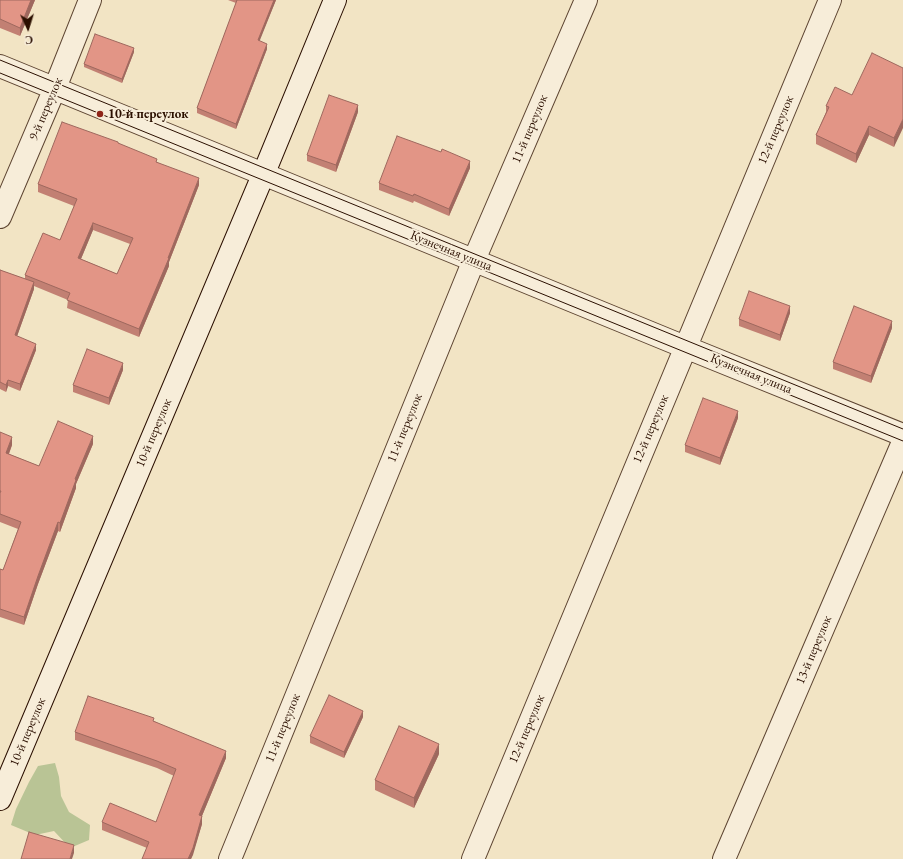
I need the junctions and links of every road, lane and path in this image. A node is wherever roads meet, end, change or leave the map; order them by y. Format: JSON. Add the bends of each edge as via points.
{"nodes":[{"id":1,"x":90,"y":0,"type":"edge"},
{"id":2,"x":335,"y":0,"type":"edge"},
{"id":3,"x":586,"y":0,"type":"edge"},
{"id":4,"x":830,"y":0,"type":"edge"},
{"id":5,"x":0,"y":66,"type":"edge"},
{"id":6,"x":55,"y":88,"type":"junction"},
{"id":7,"x":264,"y":174,"type":"junction"},
{"id":8,"x":0,"y":217,"type":"edge"},
{"id":9,"x":474,"y":260,"type":"junction"},
{"id":10,"x":685,"y":347,"type":"junction"},
{"id":11,"x":903,"y":435,"type":"edge"},
{"id":12,"x":903,"y":442,"type":"edge"},
{"id":13,"x":0,"y":799,"type":"edge"},
{"id":14,"x":230,"y":859,"type":"edge"},
{"id":15,"x":473,"y":859,"type":"edge"},
{"id":16,"x":724,"y":859,"type":"edge"}],
"edges":[{"from":1,"to":6,"type":"street","name":"9-й переулок"},
{"from":2,"to":7,"type":"street","name":"10-й переулок"},
{"from":3,"to":9,"type":"street","name":"11-й переулок"},
{"from":4,"to":10,"type":"street","name":"12-й переулок"},
{"from":5,"to":6,"type":"street","name":"Кузнечная улица"},
{"from":6,"to":7,"type":"street","name":"Кузнечная улица"},
{"from":6,"to":8,"type":"street","name":"9-й переулок"},
{"from":7,"to":9,"type":"street","name":"Кузнечная улица"},
{"from":7,"to":13,"type":"street","name":"10-й переулок"},
{"from":9,"to":10,"type":"street","name":"Кузнечная улица"},
{"from":9,"to":14,"type":"street","name":"11-й переулок"},
{"from":10,"to":11,"type":"street","name":"Кузнечная улица"},
{"from":10,"to":15,"type":"street","name":"12-й переулок"},
{"from":12,"to":16,"type":"street","name":"13-й переулок"}]}
